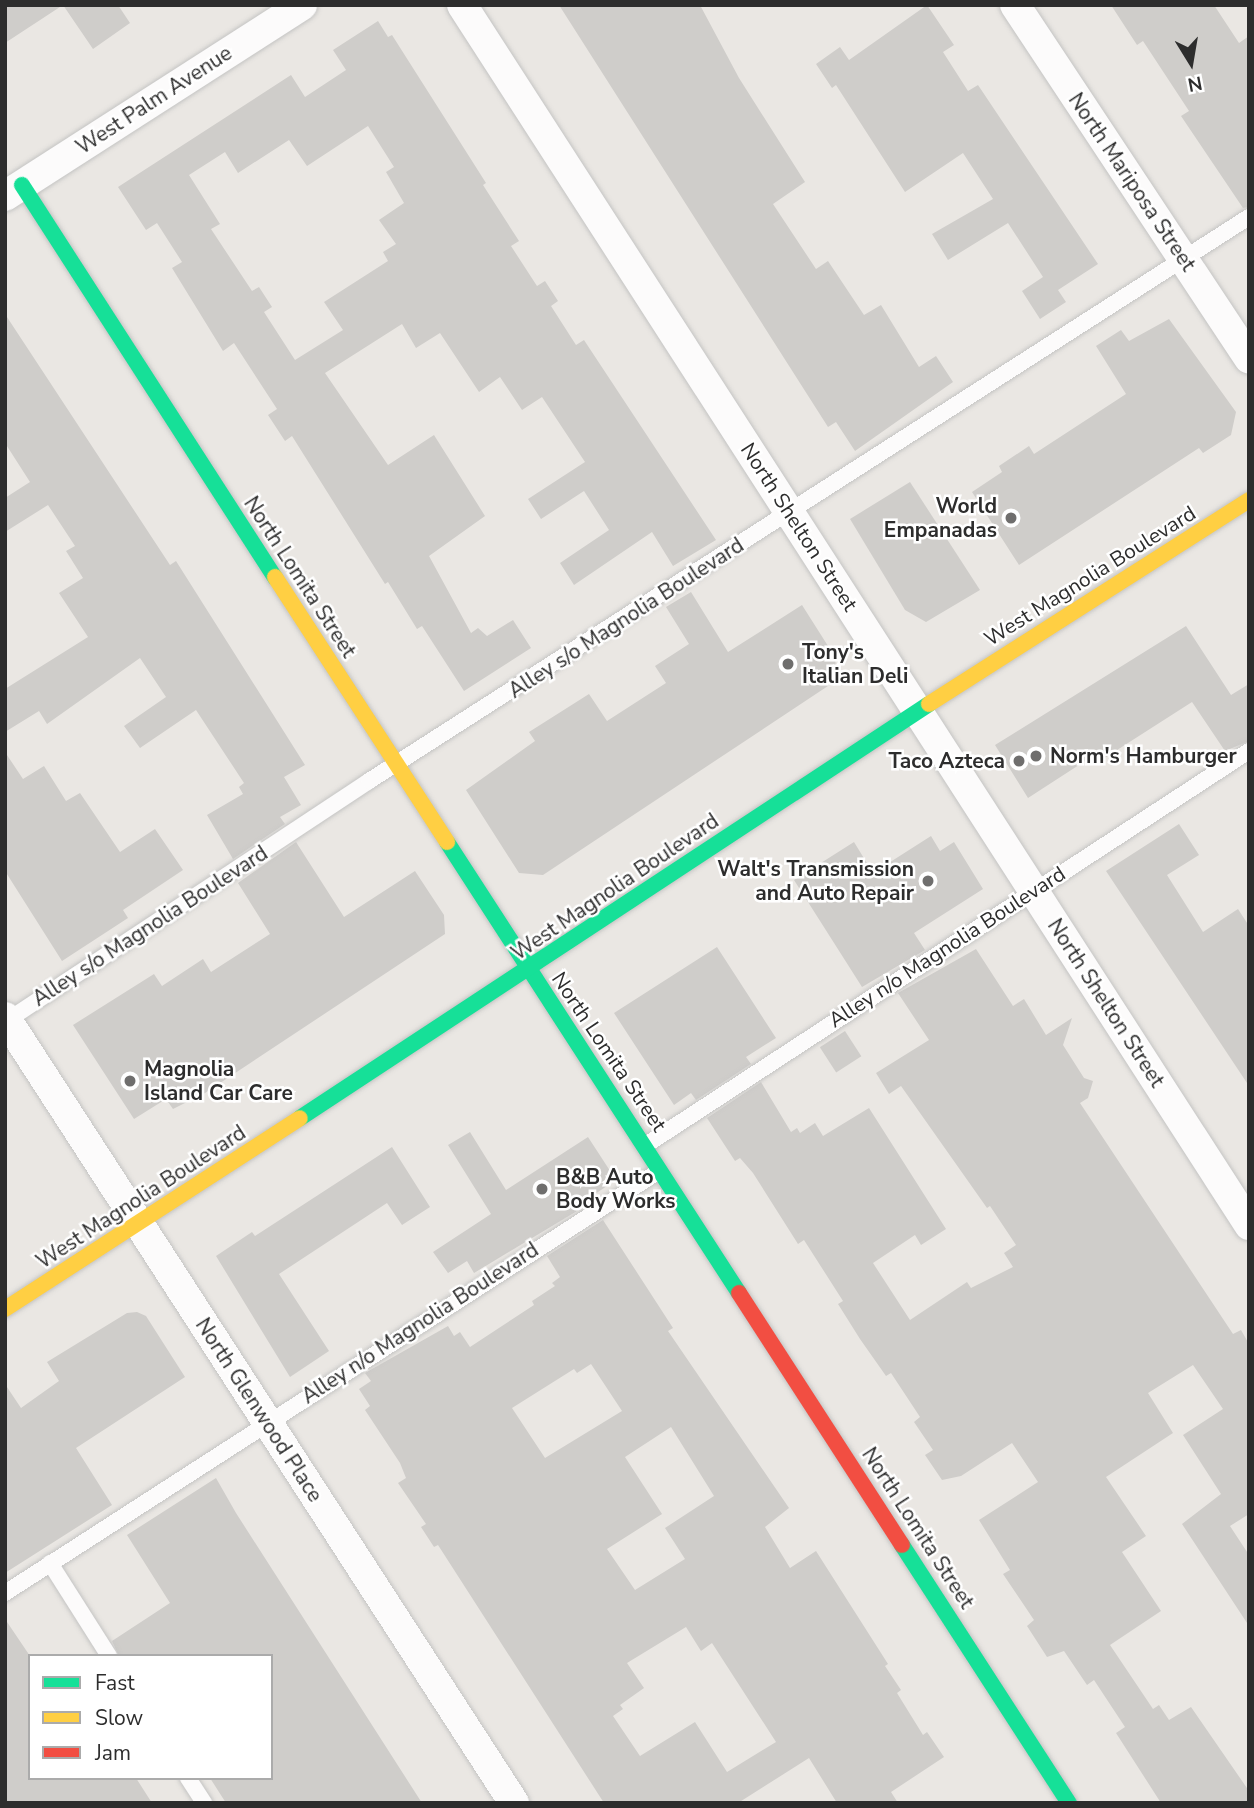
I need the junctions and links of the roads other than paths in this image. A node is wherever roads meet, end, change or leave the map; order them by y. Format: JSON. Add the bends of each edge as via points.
{"nodes":[{"id":1,"x":302,"y":5,"type":"edge"},
{"id":2,"x":462,"y":5,"type":"edge"},
{"id":3,"x":1015,"y":5,"type":"edge"},
{"id":4,"x":13,"y":190,"type":"edge"},
{"id":5,"x":1249,"y":217,"type":"edge"},
{"id":6,"x":1184,"y":260,"type":"junction"},
{"id":7,"x":1249,"y":358,"type":"edge"},
{"id":8,"x":1249,"y":500,"type":"edge"},
{"id":9,"x":790,"y":513,"type":"junction"},
{"id":10,"x":917,"y":711,"type":"junction"},
{"id":11,"x":1249,"y":751,"type":"edge"},
{"id":12,"x":396,"y":764,"type":"junction"},
{"id":13,"x":1033,"y":890,"type":"junction"},
{"id":14,"x":529,"y":971,"type":"junction"},
{"id":15,"x":6,"y":1020,"type":"edge"},
{"id":16,"x":646,"y":1145,"type":"junction"},
{"id":17,"x":661,"y":1170,"type":"junction"},
{"id":18,"x":140,"y":1223,"type":"junction"},
{"id":19,"x":1249,"y":1225,"type":"edge"},
{"id":20,"x":5,"y":1309,"type":"edge"},
{"id":21,"x":266,"y":1422,"type":"junction"},
{"id":22,"x":50,"y":1563,"type":"junction"},
{"id":23,"x":5,"y":1592,"type":"edge"},
{"id":24,"x":108,"y":1654,"type":"edge"},
{"id":25,"x":189,"y":1780,"type":"edge"},
{"id":26,"x":204,"y":1803,"type":"edge"},
{"id":27,"x":514,"y":1803,"type":"edge"},
{"id":28,"x":1069,"y":1803,"type":"edge"}],
"edges":[{"from":1,"to":4,"type":"street","name":"West Palm Avenue"},
{"from":2,"to":9,"type":"street","name":"North Shelton Street"},
{"from":3,"to":6,"type":"street","name":"North Mariposa Street"},
{"from":4,"to":12,"type":"street","name":"North Lomita Street"},
{"from":5,"to":6,"type":"lane","name":"Alley s/o Magnolia Boulevard"},
{"from":6,"to":7,"type":"street","name":"North Mariposa Street"},
{"from":6,"to":9,"type":"lane","name":"Alley s/o Magnolia Boulevard"},
{"from":8,"to":10,"type":"street","name":"West Magnolia Boulevard"},
{"from":9,"to":10,"type":"street","name":"North Shelton Street"},
{"from":9,"to":12,"type":"lane","name":"Alley s/o Magnolia Boulevard"},
{"from":10,"to":13,"type":"street","name":"North Shelton Street"},
{"from":10,"to":14,"type":"street","name":"West Magnolia Boulevard"},
{"from":11,"to":13,"type":"lane","name":"Alley n/o Magnolia Boulevard"},
{"from":12,"to":14,"type":"street","name":"North Lomita Street"},
{"from":12,"to":15,"type":"lane","name":"Alley s/o Magnolia Boulevard"},
{"from":13,"to":16,"type":"lane","name":"Alley n/o Magnolia Boulevard"},
{"from":13,"to":19,"type":"street","name":"North Shelton Street"},
{"from":14,"to":16,"type":"street","name":"North Lomita Street"},
{"from":14,"to":18,"type":"street","name":"West Magnolia Boulevard"},
{"from":15,"to":18,"type":"street","name":"North Glenwood Place"},
{"from":16,"to":17,"type":"street","name":"North Lomita Street"},
{"from":17,"to":21,"type":"lane","name":"Alley n/o Magnolia Boulevard"},
{"from":17,"to":28,"type":"street","name":"North Lomita Street"},
{"from":18,"to":20,"type":"street","name":"West Magnolia Boulevard"},
{"from":18,"to":21,"type":"street","name":"North Glenwood Place"},
{"from":21,"to":22,"type":"lane","name":"Alley n/o Magnolia Boulevard"},
{"from":21,"to":27,"type":"street","name":"North Glenwood Place"},
{"from":22,"to":23,"type":"lane","name":"Alley n/o Magnolia Boulevard"},
{"from":22,"to":24,"type":"lane"},
{"from":25,"to":26,"type":"lane"}]}
